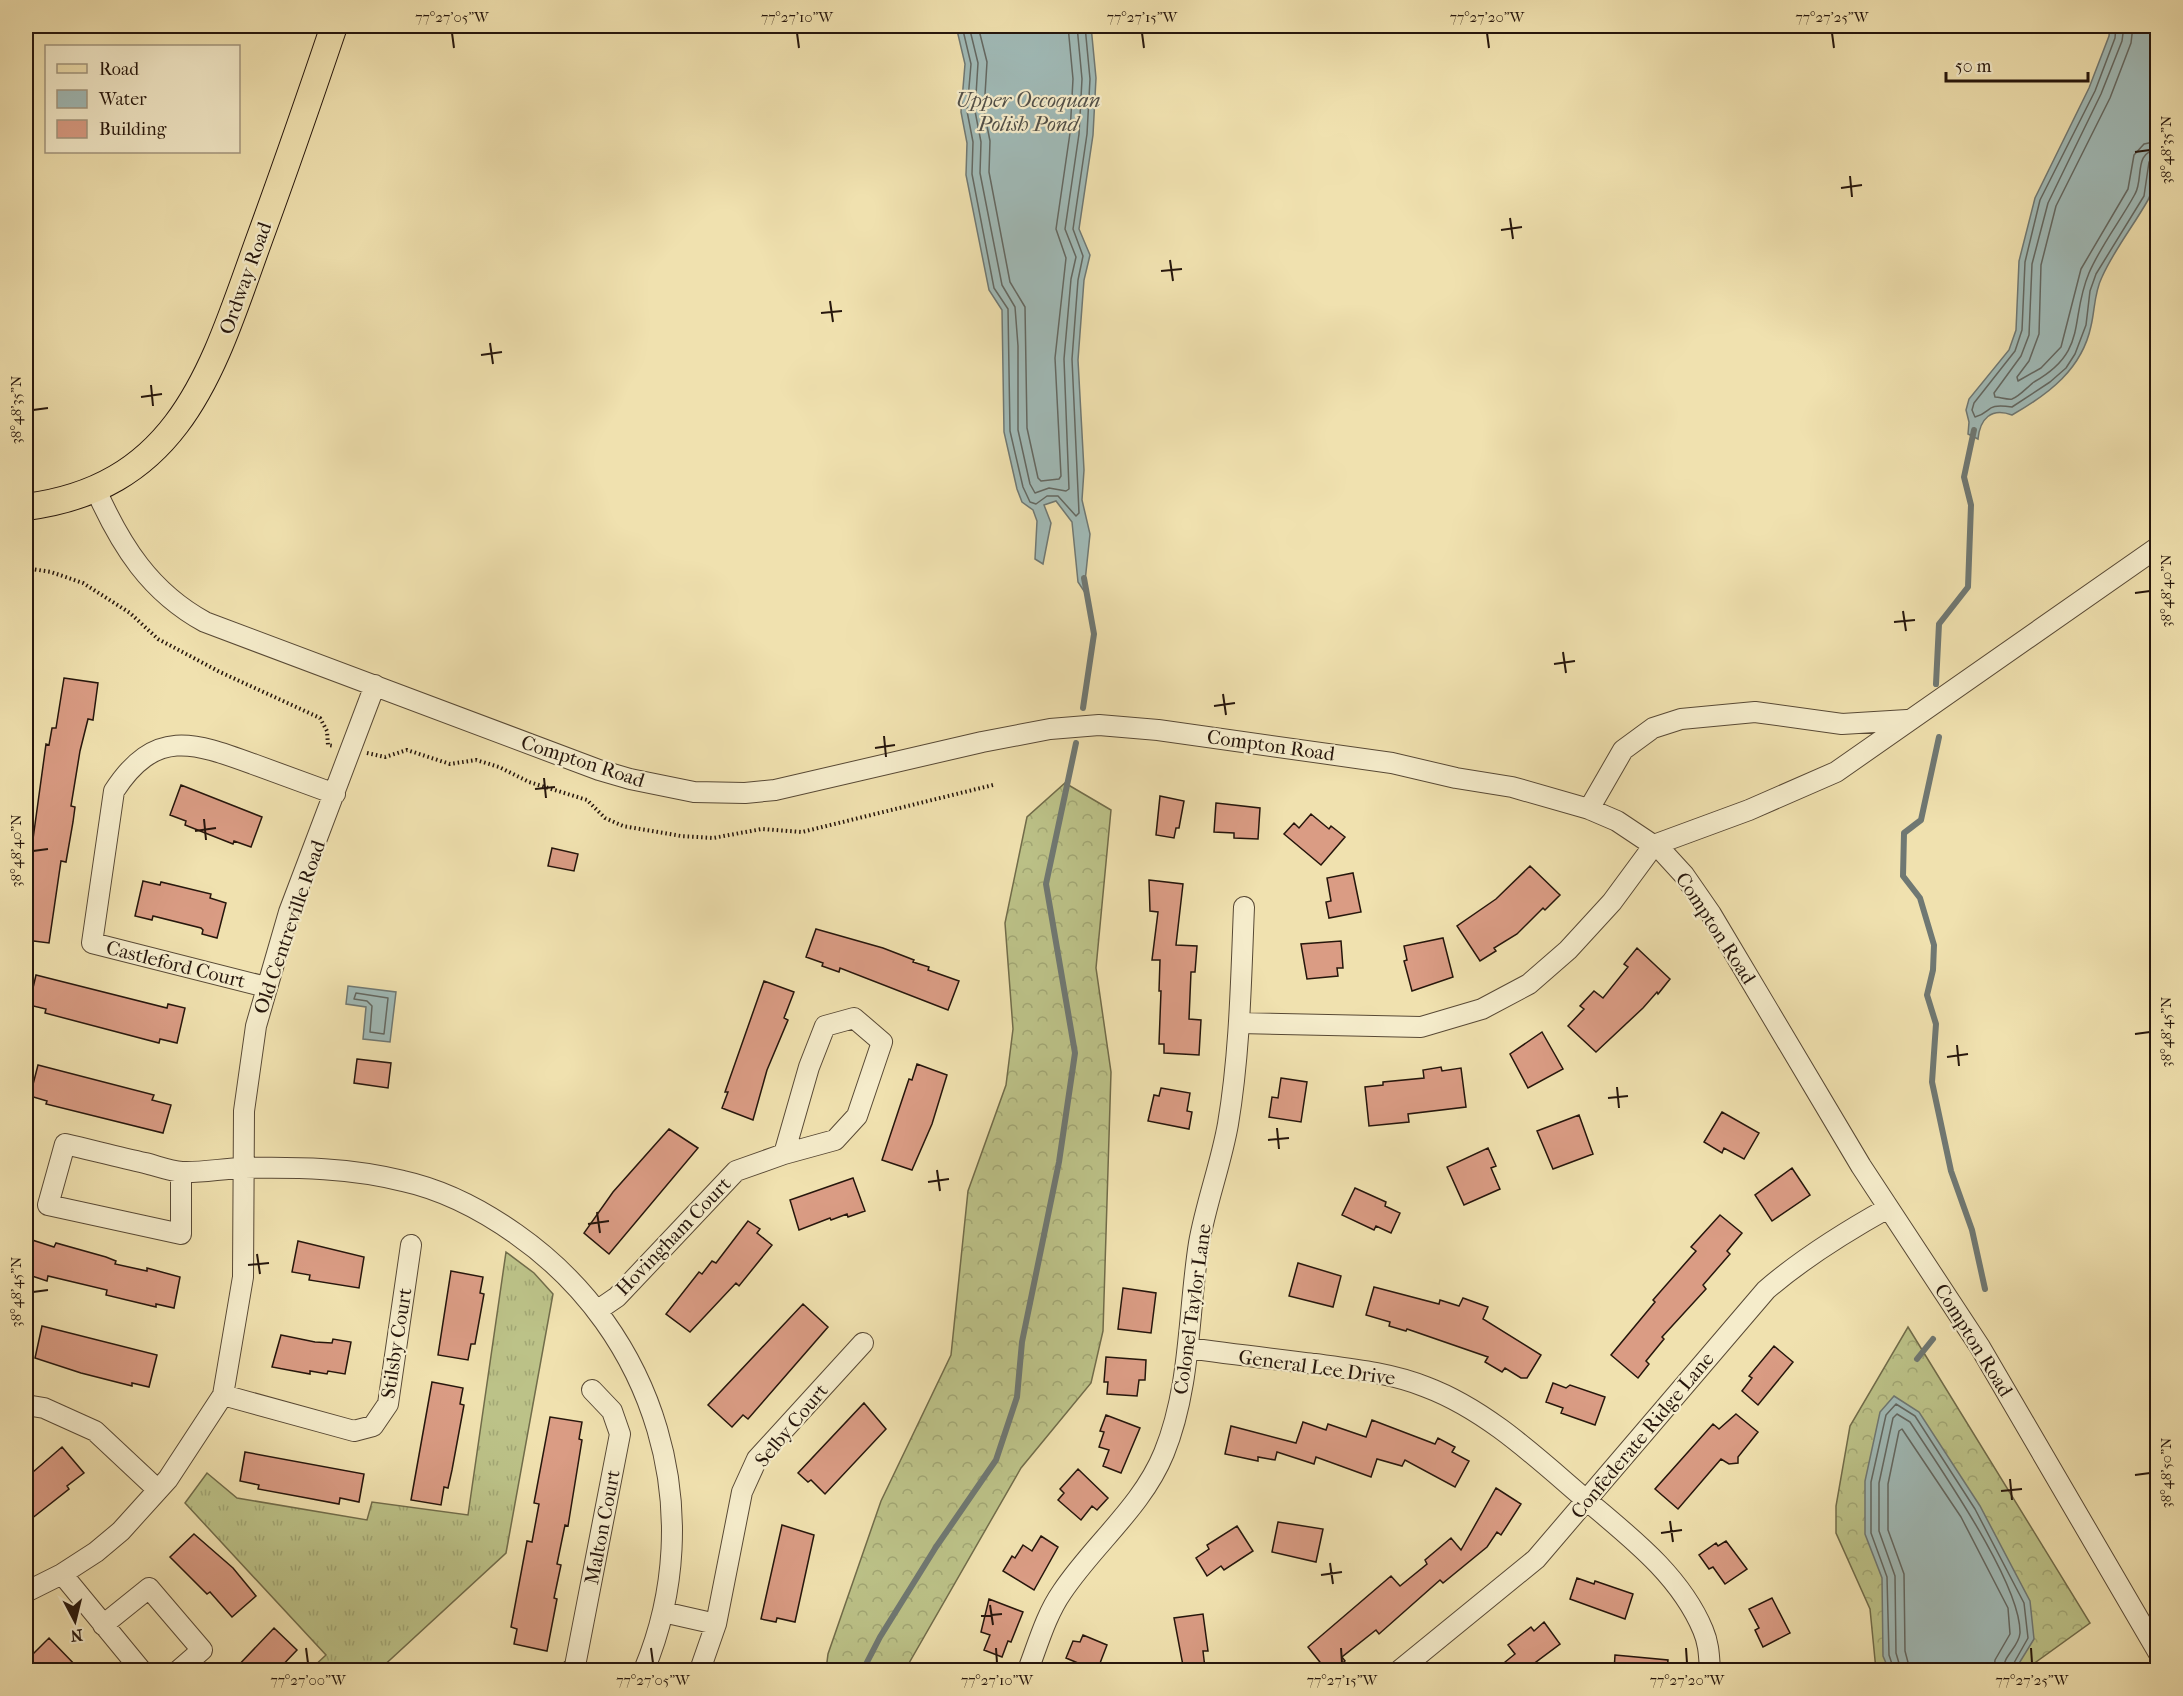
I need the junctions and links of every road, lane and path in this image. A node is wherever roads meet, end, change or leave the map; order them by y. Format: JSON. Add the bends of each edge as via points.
{"nodes":[{"id":1,"x":334,"y":26,"type":"edge"},
{"id":2,"x":96,"y":490,"type":"junction"},
{"id":3,"x":26,"y":507,"type":"edge"},
{"id":4,"x":2157,"y":547,"type":"edge"},
{"id":5,"x":375,"y":685,"type":"junction"},
{"id":6,"x":1907,"y":720,"type":"junction"},
{"id":7,"x":335,"y":794,"type":"junction"},
{"id":8,"x":1589,"y":809,"type":"junction"},
{"id":9,"x":1654,"y":845,"type":"junction"},
{"id":10,"x":1244,"y":907,"type":"dead end"},
{"id":11,"x":266,"y":987,"type":"junction"},
{"id":12,"x":1239,"y":1023,"type":"junction"},
{"id":13,"x":784,"y":1154,"type":"junction"},
{"id":14,"x":243,"y":1168,"type":"junction"},
{"id":15,"x":181,"y":1172,"type":"junction"},
{"id":16,"x":1888,"y":1208,"type":"junction"},
{"id":17,"x":411,"y":1245,"type":"dead end"},
{"id":18,"x":598,"y":1310,"type":"junction"},
{"id":19,"x":863,"y":1343,"type":"dead end"},
{"id":20,"x":1188,"y":1348,"type":"junction"},
{"id":21,"x":592,"y":1390,"type":"dead end"},
{"id":22,"x":223,"y":1395,"type":"junction"},
{"id":23,"x":35,"y":1406,"type":"edge"},
{"id":24,"x":26,"y":1422,"type":"edge"},
{"id":25,"x":158,"y":1490,"type":"junction"},
{"id":26,"x":1587,"y":1501,"type":"junction"},
{"id":27,"x":62,"y":1574,"type":"junction"},
{"id":28,"x":26,"y":1592,"type":"edge"},
{"id":29,"x":663,"y":1612,"type":"junction"},
{"id":30,"x":716,"y":1624,"type":"junction"},
{"id":31,"x":103,"y":1625,"type":"junction"},
{"id":32,"x":2157,"y":1652,"type":"edge"},
{"id":33,"x":141,"y":1671,"type":"edge"},
{"id":34,"x":179,"y":1671,"type":"edge"},
{"id":35,"x":571,"y":1671,"type":"edge"},
{"id":36,"x":644,"y":1671,"type":"edge"},
{"id":37,"x":700,"y":1671,"type":"edge"},
{"id":38,"x":1028,"y":1671,"type":"edge"},
{"id":39,"x":1400,"y":1671,"type":"edge"},
{"id":40,"x":1710,"y":1671,"type":"edge"}],
"edges":[{"from":1,"to":2,"type":"main road","name":"Ordway Road","via":[[222,342],[202,387],[165,436],[137,464]]},
{"from":2,"to":3,"type":"main road","via":[[57,503]]},
{"from":2,"to":5,"type":"street","name":"Compton Road","via":[[114,530],[141,571],[187,611],[227,632]]},
{"from":4,"to":6,"type":"street"},
{"from":5,"to":7,"type":"street","name":"Old Centreville Road"},
{"from":5,"to":8,"type":"street","name":"Compton Road","via":[[599,770],[694,792],[775,790],[982,742],[1050,729],[1100,725],[1372,759],[1512,787]]},
{"from":6,"to":8,"type":"street","via":[[1842,724],[1755,712],[1681,718],[1653,728],[1623,750]]},
{"from":6,"to":9,"type":"street","via":[[1836,772]]},
{"from":7,"to":11,"type":"street","name":"Old Centreville Road","via":[[289,912]]},
{"from":7,"to":11,"type":"street","name":"Castleford Court","via":[[202,746],[171,745],[148,755],[127,771],[114,791],[92,943]]},
{"from":8,"to":9,"type":"street","name":"Compton Road","via":[[1617,821]]},
{"from":9,"to":12,"type":"street","via":[[1612,902],[1568,950],[1529,984],[1482,1009],[1421,1027]]},
{"from":9,"to":16,"type":"street","name":"Compton Road","via":[[1684,875],[1711,914]]},
{"from":10,"to":12,"type":"street","name":"Colonel Taylor Lane"},
{"from":11,"to":14,"type":"street","name":"Old Centreville Road","via":[[248,1076]]},
{"from":12,"to":20,"type":"street","name":"Colonel Taylor Lane","via":[[1227,1126],[1200,1243]]},
{"from":13,"to":13,"type":"street","name":"Hovingham Court","via":[[836,1140],[857,1116],[882,1042],[854,1018],[825,1026]]},
{"from":13,"to":18,"type":"street","name":"Hovingham Court","via":[[736,1171],[617,1297]]},
{"from":14,"to":15,"type":"street"},
{"from":14,"to":18,"type":"street","via":[[362,1172],[450,1196],[537,1249]]},
{"from":14,"to":22,"type":"street","name":"Old Centreville Road","via":[[243,1277]]},
{"from":15,"to":15,"type":"street","via":[[181,1234],[48,1205],[65,1144]]},
{"from":16,"to":26,"type":"street","name":"Confederate Ridge Lane","via":[[1847,1231],[1767,1290]]},
{"from":16,"to":32,"type":"street","name":"Compton Road","via":[[1980,1347]]},
{"from":17,"to":22,"type":"street","name":"Stilsby Court","via":[[388,1404],[372,1426],[354,1431]]},
{"from":18,"to":29,"type":"street","via":[[653,1413],[670,1486],[671,1557]]},
{"from":19,"to":30,"type":"street","name":"Selby Court","via":[[757,1459],[742,1492]]},
{"from":20,"to":26,"type":"street","name":"General Lee Drive","via":[[1371,1371],[1427,1387],[1482,1416]]},
{"from":20,"to":38,"type":"street","name":"Colonel Taylor Lane","via":[[1181,1393],[1164,1454],[1146,1488],[1061,1593]]},
{"from":21,"to":35,"type":"street","name":"Malton Court","via":[[612,1411],[620,1434]]},
{"from":22,"to":25,"type":"street","name":"Old Centreville Road"},
{"from":23,"to":24,"type":"street"},
{"from":23,"to":25,"type":"street","via":[[95,1431]]},
{"from":25,"to":27,"type":"street","name":"Old Centreville Road","via":[[121,1531]]},
{"from":26,"to":39,"type":"street","name":"Confederate Ridge Lane","via":[[1536,1559]]},
{"from":26,"to":40,"type":"street","name":"General Lee Drive","via":[[1671,1579],[1702,1629],[1708,1644]]},
{"from":27,"to":28,"type":"street","name":"Old Centreville Road"},
{"from":27,"to":31,"type":"street"},
{"from":29,"to":30,"type":"street"},
{"from":29,"to":36,"type":"street"},
{"from":30,"to":37,"type":"street","name":"Selby Court"},
{"from":31,"to":33,"type":"street"},
{"from":31,"to":34,"type":"street","via":[[149,1588],[202,1650]]}]}
